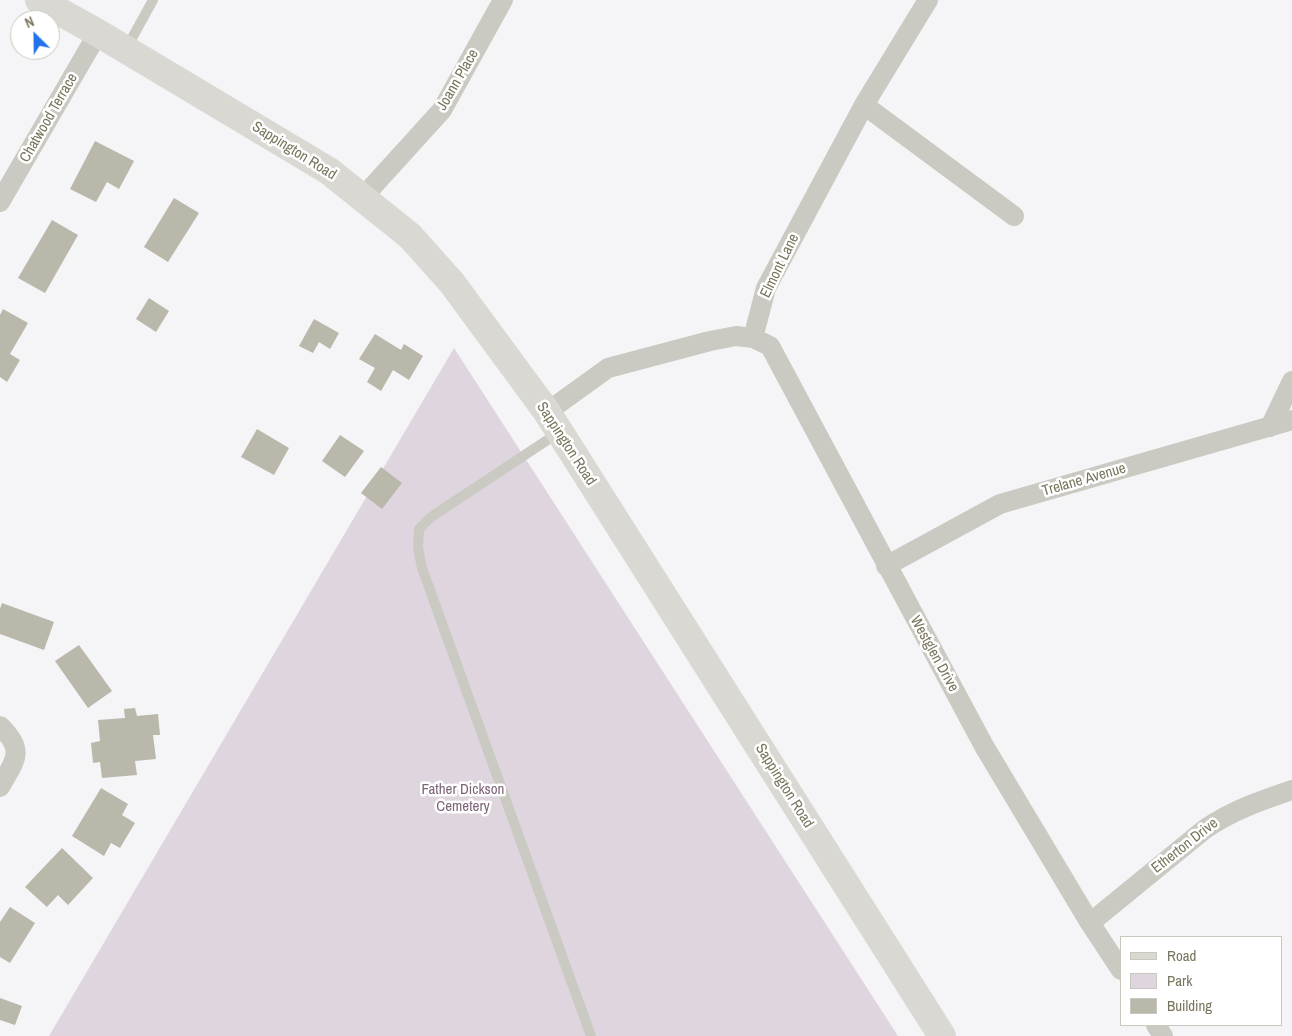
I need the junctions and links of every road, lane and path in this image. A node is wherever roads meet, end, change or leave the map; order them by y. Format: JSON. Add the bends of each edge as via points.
{"nodes":[{"id":1,"x":39,"y":0,"type":"edge"},
{"id":2,"x":153,"y":0,"type":"edge"},
{"id":3,"x":503,"y":0,"type":"edge"},
{"id":4,"x":928,"y":0,"type":"edge"},
{"id":5,"x":98,"y":33,"type":"junction"},
{"id":6,"x":125,"y":50,"type":"junction"},
{"id":7,"x":864,"y":105,"type":"junction"},
{"id":8,"x":362,"y":197,"type":"junction"},
{"id":9,"x":0,"y":202,"type":"edge"},
{"id":10,"x":1014,"y":216,"type":"dead end"},
{"id":11,"x":753,"y":338,"type":"junction"},
{"id":12,"x":1292,"y":381,"type":"edge"},
{"id":13,"x":1292,"y":420,"type":"edge"},
{"id":14,"x":553,"y":422,"type":"junction"},
{"id":15,"x":1270,"y":427,"type":"junction"},
{"id":16,"x":886,"y":566,"type":"junction"},
{"id":17,"x":0,"y":726,"type":"edge"},
{"id":18,"x":0,"y":787,"type":"edge"},
{"id":19,"x":1292,"y":790,"type":"edge"},
{"id":20,"x":1090,"y":923,"type":"junction"},
{"id":21,"x":1120,"y":968,"type":"edge"},
{"id":22,"x":591,"y":1036,"type":"edge"},
{"id":23,"x":942,"y":1036,"type":"edge"}],
"edges":[{"from":1,"to":5,"type":"main road","name":"Sappington Road"},
{"from":2,"to":6,"type":"lane"},
{"from":3,"to":8,"type":"street","name":"Joann Place","via":[[442,110]]},
{"from":4,"to":7,"type":"street","name":"Elmont Lane"},
{"from":5,"to":6,"type":"main road","name":"Sappington Road"},
{"from":5,"to":9,"type":"street","name":"Chatwood Terrace"},
{"from":6,"to":8,"type":"main road","name":"Sappington Road","via":[[329,171]]},
{"from":7,"to":10,"type":"street"},
{"from":7,"to":11,"type":"street","name":"Elmont Lane","via":[[766,288]]},
{"from":8,"to":14,"type":"main road","name":"Sappington Road","via":[[410,236],[452,283]]},
{"from":11,"to":14,"type":"street","via":[[736,336],[710,340],[608,368]]},
{"from":11,"to":16,"type":"street","name":"Westglen Drive","via":[[770,346]]},
{"from":12,"to":15,"type":"street"},
{"from":13,"to":15,"type":"street","name":"Trelane Avenue"},
{"from":14,"to":22,"type":"lane","via":[[431,517],[419,529],[418,548],[422,568]]},
{"from":14,"to":23,"type":"main road","name":"Sappington Road"},
{"from":15,"to":16,"type":"street","name":"Trelane Avenue","via":[[1000,504]]},
{"from":16,"to":20,"type":"street","name":"Westglen Drive","via":[[984,746]]},
{"from":17,"to":18,"type":"street","via":[[17,748],[14,763]]},
{"from":19,"to":20,"type":"street","name":"Etherton Drive","via":[[1226,815]]},
{"from":20,"to":21,"type":"street","name":"Westglen Drive"}]}
